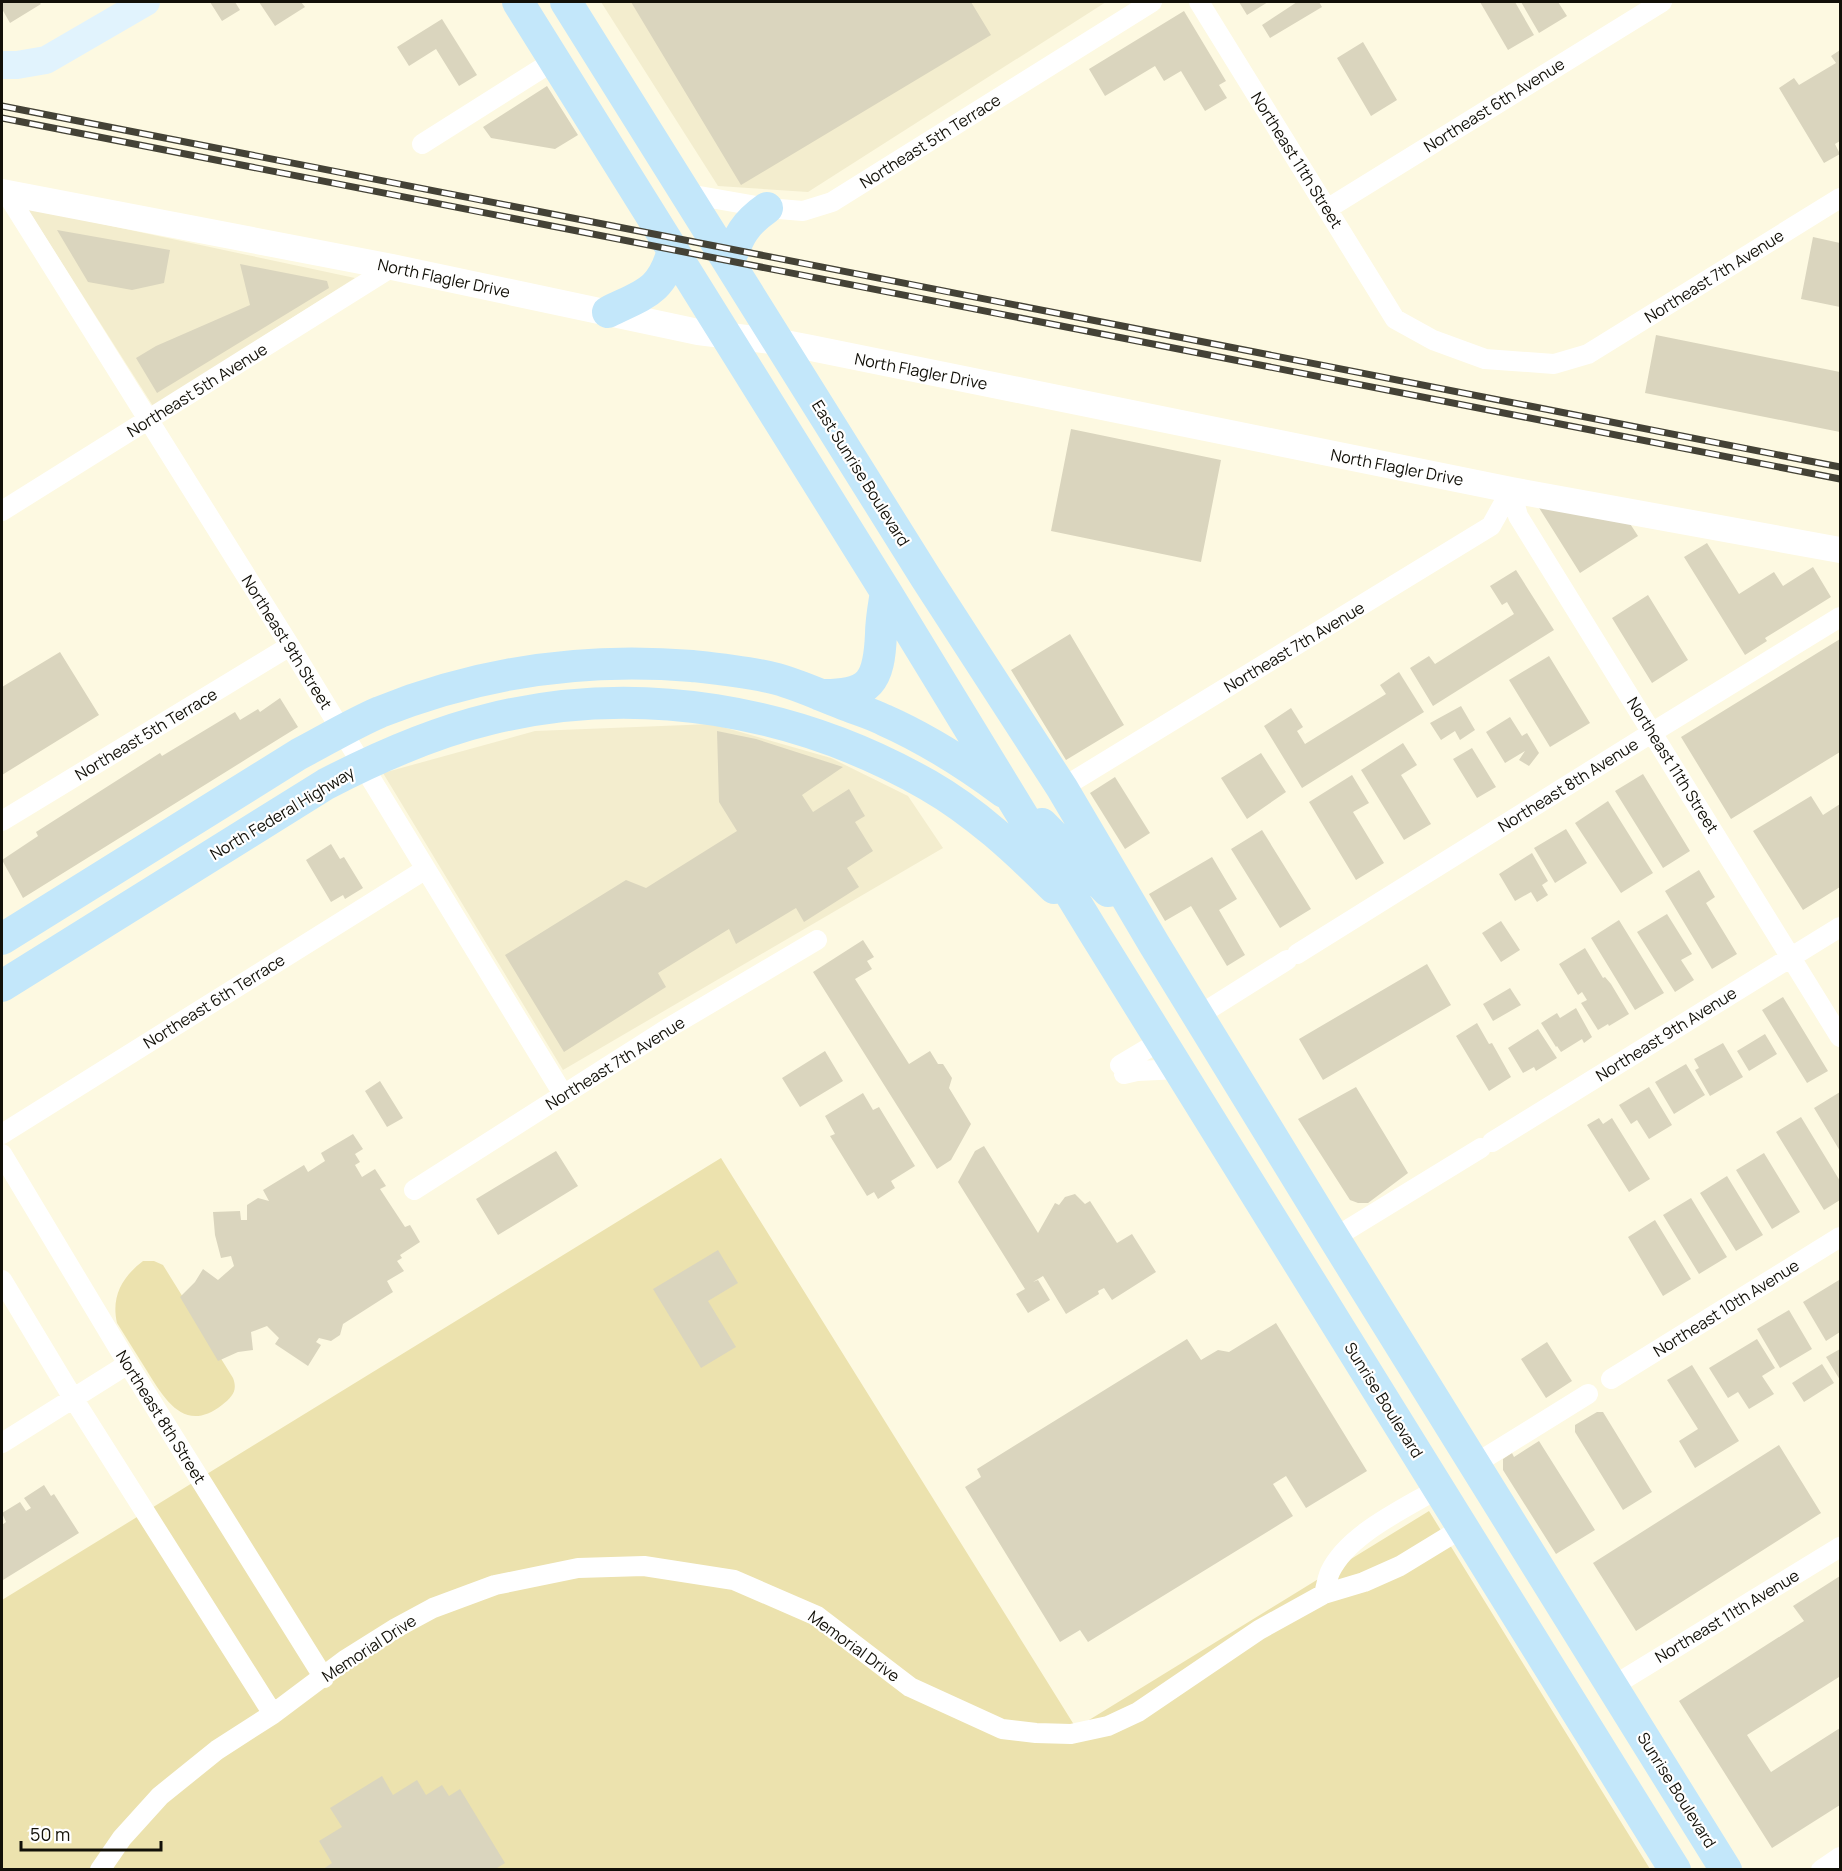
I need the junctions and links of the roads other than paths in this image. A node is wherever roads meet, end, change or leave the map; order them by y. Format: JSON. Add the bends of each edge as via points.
{"nodes":[{"id":1,"x":146,"y":2,"type":"edge"},
{"id":2,"x":518,"y":2,"type":"edge"},
{"id":3,"x":566,"y":2,"type":"edge"},
{"id":4,"x":1152,"y":2,"type":"edge"},
{"id":5,"x":1199,"y":2,"type":"edge"},
{"id":6,"x":1662,"y":2,"type":"edge"},
{"id":7,"x":555,"y":60,"type":"junction"},
{"id":8,"x":2,"y":65,"type":"edge"},
{"id":9,"x":422,"y":144,"type":"dead end"},
{"id":10,"x":618,"y":161,"type":"junction"},
{"id":11,"x":4,"y":193,"type":"edge"},
{"id":12,"x":688,"y":194,"type":"junction"},
{"id":13,"x":1840,"y":198,"type":"edge"},
{"id":14,"x":767,"y":208,"type":"junction"},
{"id":15,"x":1327,"y":209,"type":"junction"},
{"id":16,"x":674,"y":250,"type":"junction"},
{"id":17,"x":729,"y":261,"type":"junction"},
{"id":18,"x":392,"y":267,"type":"junction"},
{"id":19,"x":608,"y":312,"type":"junction"},
{"id":20,"x":1395,"y":319,"type":"joint"},
{"id":21,"x":726,"y":335,"type":"junction"},
{"id":22,"x":780,"y":342,"type":"junction"},
{"id":23,"x":148,"y":420,"type":"junction"},
{"id":24,"x":1511,"y":490,"type":"junction"},
{"id":25,"x":2,"y":511,"type":"edge"},
{"id":26,"x":1840,"y":550,"type":"edge"},
{"id":27,"x":886,"y":592,"type":"junction"},
{"id":28,"x":1840,"y":617,"type":"edge"},
{"id":29,"x":290,"y":646,"type":"junction"},
{"id":30,"x":819,"y":694,"type":"junction"},
{"id":31,"x":341,"y":731,"type":"junction"},
{"id":32,"x":1653,"y":732,"type":"junction"},
{"id":33,"x":362,"y":765,"type":"junction"},
{"id":34,"x":1062,"y":788,"type":"junction"},
{"id":35,"x":1015,"y":800,"type":"junction"},
{"id":36,"x":2,"y":821,"type":"edge"},
{"id":37,"x":426,"y":869,"type":"junction"},
{"id":38,"x":1840,"y":927,"type":"edge"},
{"id":39,"x":1093,"y":931,"type":"junction"},
{"id":40,"x":2,"y":939,"type":"edge"},
{"id":41,"x":817,"y":940,"type":"dead end"},
{"id":42,"x":1154,"y":944,"type":"junction"},
{"id":43,"x":1791,"y":957,"type":"junction"},
{"id":44,"x":2,"y":986,"type":"edge"},
{"id":45,"x":1198,"y":1016,"type":"junction"},
{"id":46,"x":1840,"y":1037,"type":"edge"},
{"id":47,"x":1162,"y":1040,"type":"junction"},
{"id":48,"x":1180,"y":1069,"type":"junction"},
{"id":49,"x":563,"y":1094,"type":"junction"},
{"id":50,"x":2,"y":1134,"type":"edge"},
{"id":51,"x":2,"y":1154,"type":"edge"},
{"id":52,"x":414,"y":1190,"type":"dead end"},
{"id":53,"x":1840,"y":1237,"type":"edge"},
{"id":54,"x":1334,"y":1238,"type":"junction"},
{"id":55,"x":1299,"y":1263,"type":"junction"},
{"id":56,"x":2,"y":1280,"type":"edge"},
{"id":57,"x":1367,"y":1291,"type":"junction"},
{"id":58,"x":128,"y":1364,"type":"junction"},
{"id":59,"x":1611,"y":1379,"type":"dead end"},
{"id":60,"x":1588,"y":1394,"type":"dead end"},
{"id":61,"x":73,"y":1398,"type":"junction"},
{"id":62,"x":2,"y":1443,"type":"edge"},
{"id":63,"x":1475,"y":1464,"type":"junction"},
{"id":64,"x":1439,"y":1488,"type":"junction"},
{"id":65,"x":1510,"y":1521,"type":"junction"},
{"id":66,"x":1464,"y":1527,"type":"junction"},
{"id":67,"x":1840,"y":1547,"type":"edge"},
{"id":68,"x":1324,"y":1594,"type":"junction"},
{"id":69,"x":324,"y":1677,"type":"junction"},
{"id":70,"x":1613,"y":1686,"type":"junction"},
{"id":71,"x":273,"y":1714,"type":"junction"},
{"id":72,"x":1840,"y":1857,"type":"edge"},
{"id":73,"x":100,"y":1869,"type":"edge"},
{"id":74,"x":1675,"y":1869,"type":"edge"},
{"id":75,"x":1726,"y":1869,"type":"edge"},
{"id":76,"x":1821,"y":1869,"type":"edge"}],
"edges":[{"from":1,"to":8,"type":"main road","via":[[46,60]]},
{"from":2,"to":7,"type":"main road"},
{"from":3,"to":12,"type":"main road","name":"East Sunrise Boulevard"},
{"from":4,"to":14,"type":"street","name":"Northeast 5th Terrace","via":[[832,202],[802,211]]},
{"from":5,"to":15,"type":"street","name":"Northeast 11th Street"},
{"from":6,"to":15,"type":"street","name":"Northeast 6th Avenue"},
{"from":7,"to":9,"type":"street"},
{"from":7,"to":10,"type":"main road"},
{"from":10,"to":12,"type":"main road"},
{"from":10,"to":16,"type":"main road"},
{"from":11,"to":18,"type":"street","name":"North Flagler Drive"},
{"from":11,"to":23,"type":"street","name":"Northeast 9th Street"},
{"from":12,"to":14,"type":"street","name":"Northeast 5th Terrace"},
{"from":12,"to":17,"type":"main road","name":"East Sunrise Boulevard"},
{"from":13,"to":20,"type":"street","name":"Northeast 7th Avenue","via":[[1588,354],[1554,364],[1485,359],[1432,340]]},
{"from":14,"to":17,"type":"main road","via":[[745,227]]},
{"from":15,"to":20,"type":"street","name":"Northeast 11th Street"},
{"from":16,"to":19,"type":"main road","via":[[658,284]]},
{"from":16,"to":21,"type":"main road"},
{"from":17,"to":22,"type":"main road","name":"East Sunrise Boulevard"},
{"from":18,"to":19,"type":"street","name":"North Flagler Drive"},
{"from":18,"to":23,"type":"street","name":"Northeast 5th Avenue"},
{"from":19,"to":21,"type":"street","name":"North Flagler Drive"},
{"from":21,"to":22,"type":"street","name":"North Flagler Drive"},
{"from":21,"to":27,"type":"main road"},
{"from":22,"to":24,"type":"street","name":"North Flagler Drive"},
{"from":22,"to":34,"type":"main road","name":"East Sunrise Boulevard"},
{"from":23,"to":25,"type":"street","name":"Northeast 5th Avenue"},
{"from":23,"to":29,"type":"street","name":"Northeast 9th Street"},
{"from":24,"to":26,"type":"street","name":"North Flagler Drive"},
{"from":24,"to":32,"type":"street","name":"Northeast 11th Street","via":[[1518,516]]},
{"from":24,"to":34,"type":"street","name":"Northeast 7th Avenue","via":[[1491,526]]},
{"from":27,"to":30,"type":"main road","via":[[880,652],[873,677],[867,686],[855,692]]},
{"from":27,"to":35,"type":"main road"},
{"from":28,"to":32,"type":"street","name":"Northeast 8th Avenue"},
{"from":29,"to":31,"type":"street","name":"Northeast 9th Street"},
{"from":29,"to":36,"type":"street","name":"Northeast 5th Terrace"},
{"from":30,"to":31,"type":"main road","via":[[777,679],[707,668],[632,663],[550,667],[471,682],[410,701]]},
{"from":30,"to":35,"type":"main road","via":[[882,719],[949,754]]},
{"from":31,"to":33,"type":"street","name":"Northeast 9th Street"},
{"from":31,"to":40,"type":"main road"},
{"from":32,"to":43,"type":"street","name":"Northeast 11th Street"},
{"from":32,"to":45,"type":"street","name":"Northeast 8th Avenue"},
{"from":33,"to":37,"type":"street","name":"Northeast 9th Street"},
{"from":33,"to":39,"type":"main road","name":"North Federal Highway","via":[[490,718],[533,710],[627,703],[720,710],[775,722],[878,759],[929,786],[1017,851]]},
{"from":33,"to":44,"type":"main road","name":"North Federal Highway"},
{"from":34,"to":42,"type":"main road","name":"East Sunrise Boulevard"},
{"from":35,"to":39,"type":"main road"},
{"from":35,"to":42,"type":"main road","via":[[1082,863]]},
{"from":37,"to":49,"type":"street","name":"Northeast 9th Street"},
{"from":37,"to":50,"type":"street","name":"Northeast 6th Terrace"},
{"from":38,"to":43,"type":"street","name":"Northeast 9th Avenue"},
{"from":39,"to":47,"type":"main road","name":"Sunrise Boulevard"},
{"from":41,"to":49,"type":"street","name":"Northeast 7th Avenue"},
{"from":42,"to":45,"type":"main road","name":"Sunrise Boulevard"},
{"from":43,"to":46,"type":"street","name":"Northeast 11th Street"},
{"from":43,"to":54,"type":"street","name":"Northeast 9th Avenue"},
{"from":45,"to":54,"type":"main road","name":"Sunrise Boulevard"},
{"from":47,"to":48,"type":"main road","name":"Sunrise Boulevard"},
{"from":47,"to":48,"type":"street","via":[[1122,1070]]},
{"from":48,"to":55,"type":"main road","name":"Sunrise Boulevard"},
{"from":49,"to":52,"type":"street","name":"Northeast 7th Avenue"},
{"from":51,"to":58,"type":"street","name":"Northeast 8th Street"},
{"from":53,"to":59,"type":"street","name":"Northeast 10th Avenue"},
{"from":54,"to":57,"type":"main road","name":"Sunrise Boulevard"},
{"from":55,"to":57,"type":"main road","via":[[1311,1262],[1329,1269]]},
{"from":55,"to":64,"type":"main road","name":"Sunrise Boulevard"},
{"from":56,"to":61,"type":"street"},
{"from":57,"to":63,"type":"main road","name":"Sunrise Boulevard"},
{"from":58,"to":61,"type":"street"},
{"from":58,"to":69,"type":"street","name":"Northeast 8th Street"},
{"from":60,"to":63,"type":"street"},
{"from":61,"to":62,"type":"street"},
{"from":61,"to":71,"type":"street"},
{"from":63,"to":65,"type":"main road","name":"Sunrise Boulevard"},
{"from":64,"to":65,"type":"main road","via":[[1481,1500]]},
{"from":64,"to":66,"type":"main road","name":"Sunrise Boulevard"},
{"from":64,"to":68,"type":"street","via":[[1360,1536],[1330,1572]]},
{"from":65,"to":70,"type":"main road","name":"Sunrise Boulevard"},
{"from":66,"to":68,"type":"street","name":"Memorial Drive","via":[[1400,1566]]},
{"from":66,"to":74,"type":"main road","name":"Sunrise Boulevard"},
{"from":67,"to":70,"type":"street","name":"Northeast 11th Avenue"},
{"from":68,"to":69,"type":"street","name":"Memorial Drive","via":[[1258,1630],[1138,1712],[1108,1726],[1071,1734],[1002,1729],[910,1687],[818,1616],[734,1580],[644,1566],[578,1568],[495,1585],[433,1608],[345,1660]]},
{"from":69,"to":71,"type":"street","name":"Memorial Drive"},
{"from":70,"to":75,"type":"main road","name":"Sunrise Boulevard"},
{"from":71,"to":73,"type":"street","name":"Memorial Drive","via":[[217,1750],[160,1796]]},
{"from":72,"to":76,"type":"street"}]}
